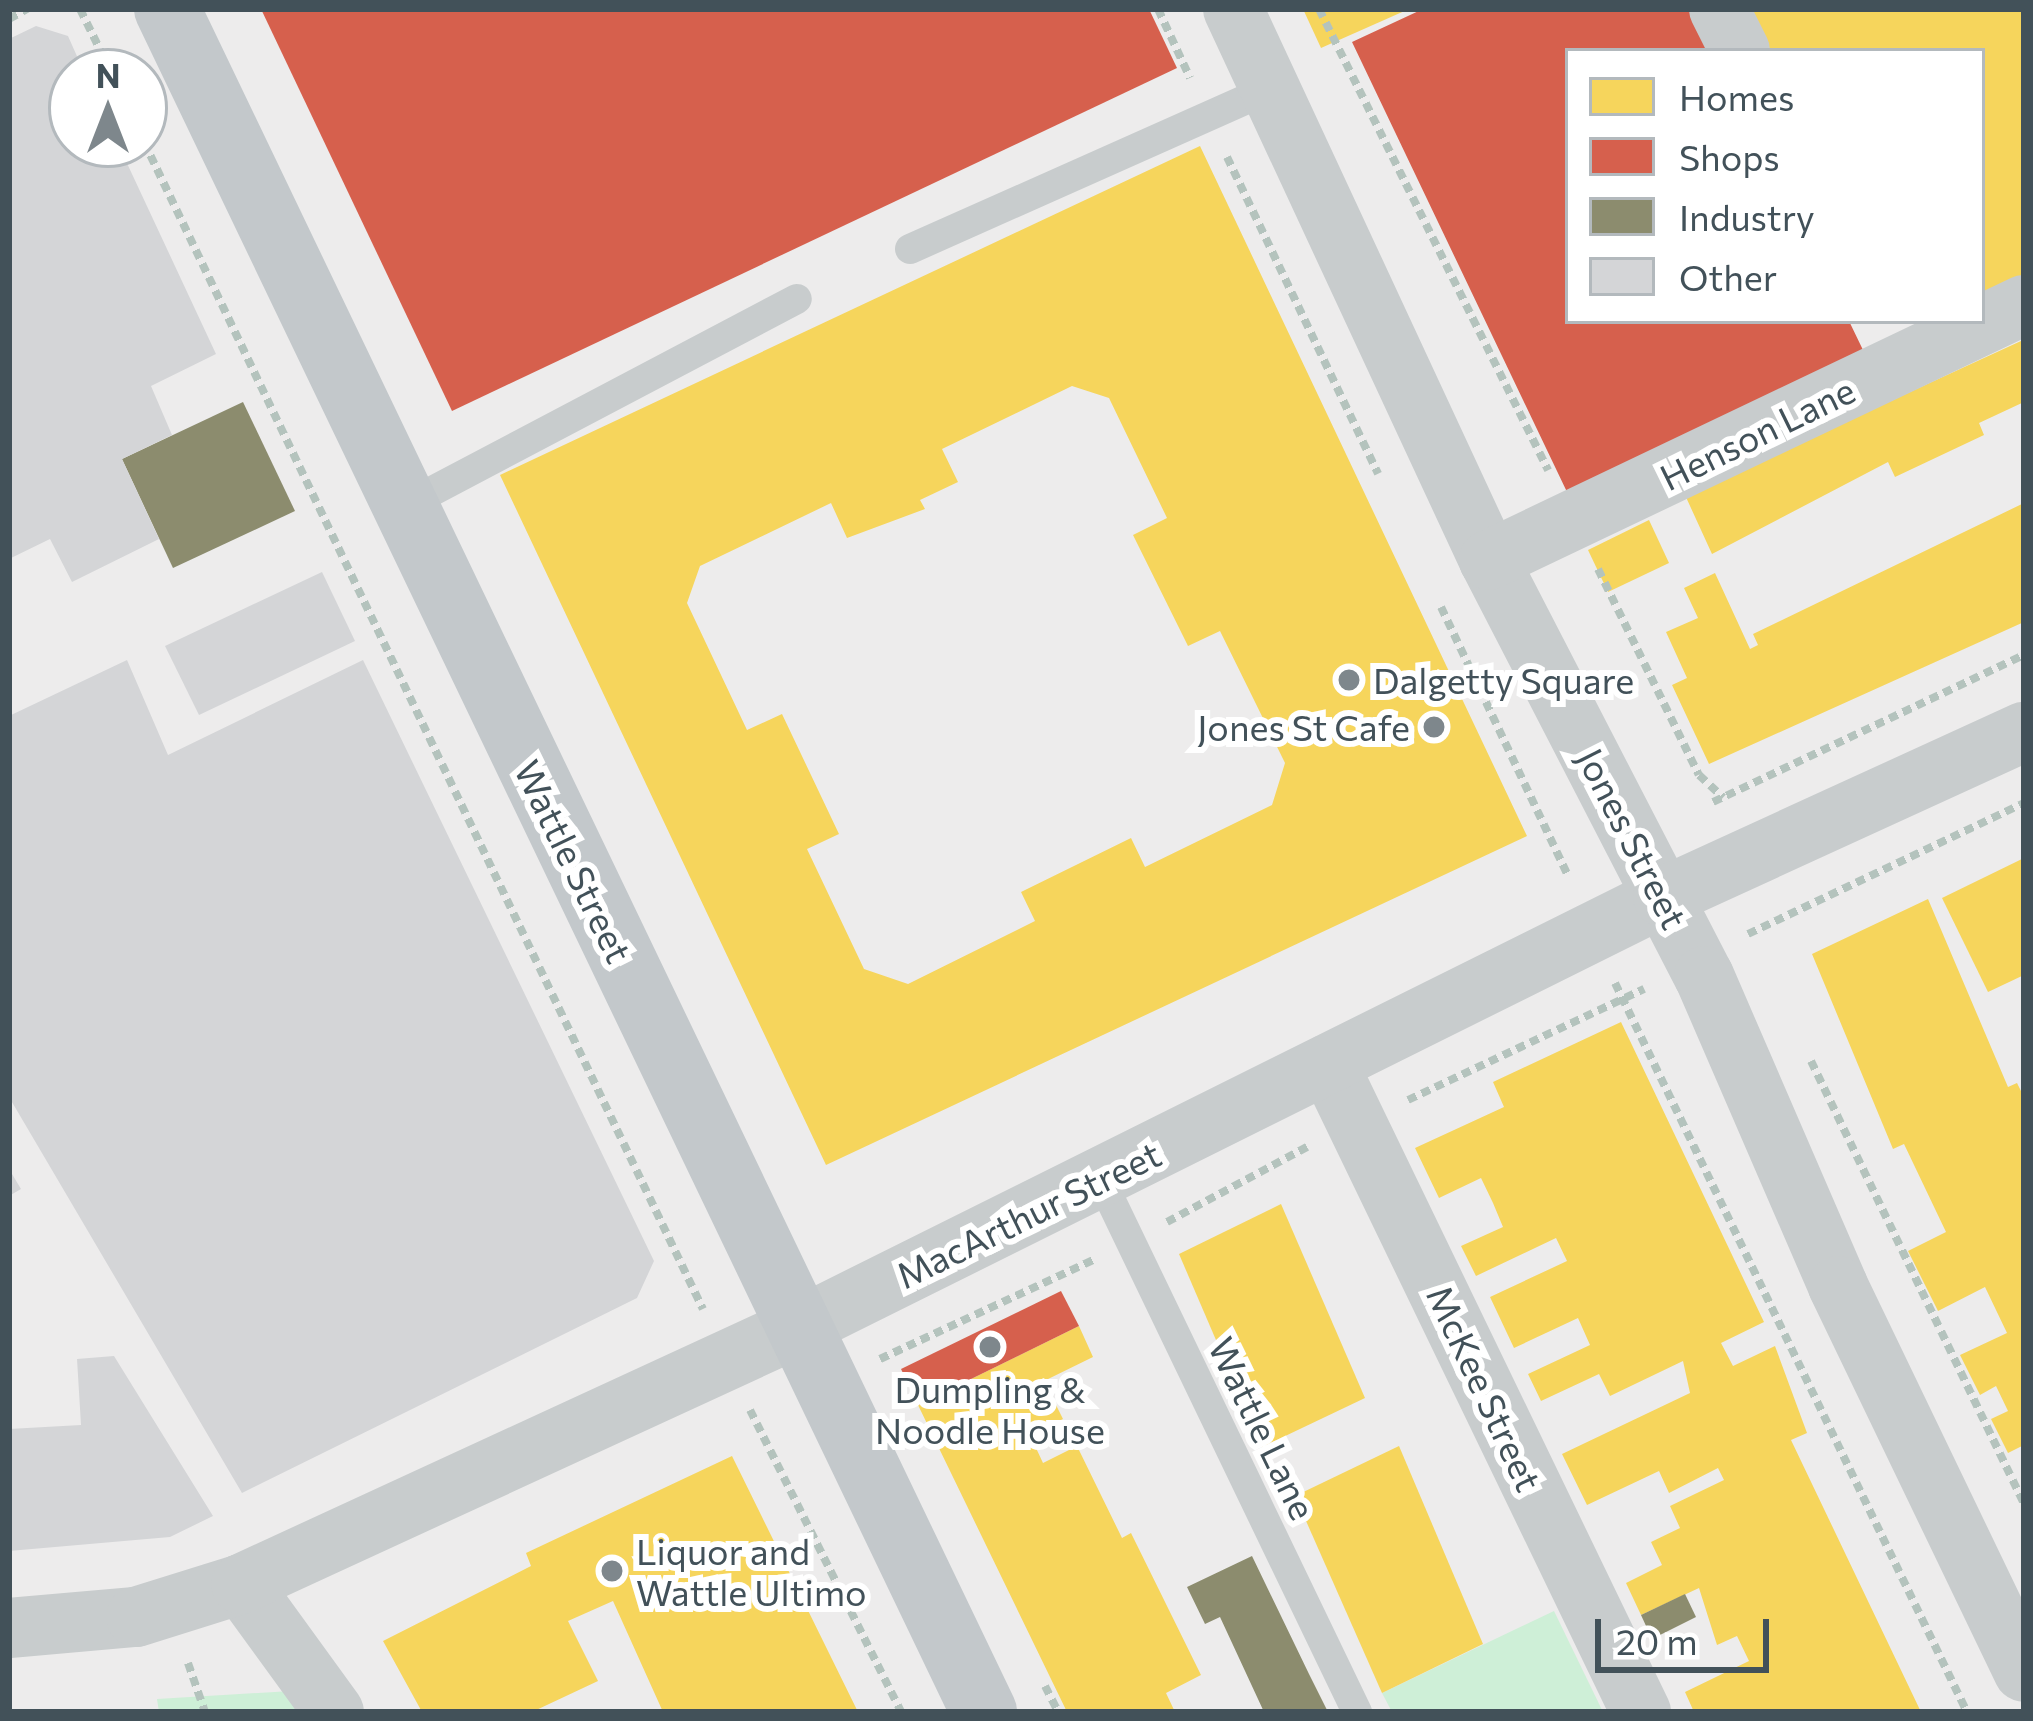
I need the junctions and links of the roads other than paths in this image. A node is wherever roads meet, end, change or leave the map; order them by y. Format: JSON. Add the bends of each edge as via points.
{"nodes":[{"id":1,"x":167,"y":9,"type":"edge"},
{"id":2,"x":1233,"y":9,"type":"edge"},
{"id":3,"x":1719,"y":9,"type":"edge"},
{"id":4,"x":1738,"y":48,"type":"edge"},
{"id":5,"x":1270,"y":89,"type":"junction"},
{"id":6,"x":910,"y":249,"type":"dead end"},
{"id":7,"x":796,"y":299,"type":"dead end"},
{"id":8,"x":2024,"y":305,"type":"edge"},
{"id":9,"x":1985,"y":316,"type":"edge"},
{"id":10,"x":1955,"y":324,"type":"edge"},
{"id":11,"x":1882,"y":344,"type":"edge"},
{"id":12,"x":404,"y":506,"type":"junction"},
{"id":13,"x":1489,"y":560,"type":"junction"},
{"id":14,"x":2024,"y":732,"type":"edge"},
{"id":15,"x":1663,"y":897,"type":"junction"},
{"id":16,"x":1328,"y":1064,"type":"junction"},
{"id":17,"x":1100,"y":1178,"type":"junction"},
{"id":18,"x":799,"y":1327,"type":"junction"},
{"id":19,"x":241,"y":1583,"type":"junction"},
{"id":20,"x":9,"y":1628,"type":"edge"},
{"id":21,"x":2024,"y":1672,"type":"edge"},
{"id":22,"x":334,"y":1712,"type":"edge"},
{"id":23,"x":984,"y":1712,"type":"edge"},
{"id":24,"x":1357,"y":1712,"type":"edge"},
{"id":25,"x":1641,"y":1712,"type":"edge"}],
"edges":[{"from":1,"to":12,"type":"main road","name":"Wattle Street"},
{"from":2,"to":5,"type":"street","name":"Jones Street"},
{"from":3,"to":4,"type":"street"},
{"from":5,"to":6,"type":"lane"},
{"from":5,"to":13,"type":"street","name":"Jones Street"},
{"from":7,"to":12,"type":"lane"},
{"from":8,"to":9,"type":"street","name":"Henson Lane"},
{"from":10,"to":11,"type":"street","name":"Henson Lane"},
{"from":11,"to":13,"type":"street","name":"Henson Lane"},
{"from":12,"to":18,"type":"main road","name":"Wattle Street"},
{"from":13,"to":15,"type":"street","name":"Jones Street"},
{"from":14,"to":15,"type":"street","name":"MacArthur Street"},
{"from":15,"to":16,"type":"street","name":"MacArthur Street"},
{"from":15,"to":21,"type":"street","name":"Jones Street"},
{"from":16,"to":17,"type":"street","name":"MacArthur Street"},
{"from":16,"to":25,"type":"street","name":"McKee Street"},
{"from":17,"to":18,"type":"street","name":"MacArthur Street"},
{"from":17,"to":24,"type":"lane","name":"Wattle Lane"},
{"from":18,"to":19,"type":"street","name":"MacArthur Street"},
{"from":18,"to":23,"type":"main road","name":"Wattle Street"},
{"from":19,"to":20,"type":"street","name":"MacArthur Street","via":[[136,1617]]},
{"from":19,"to":22,"type":"street"}]}
